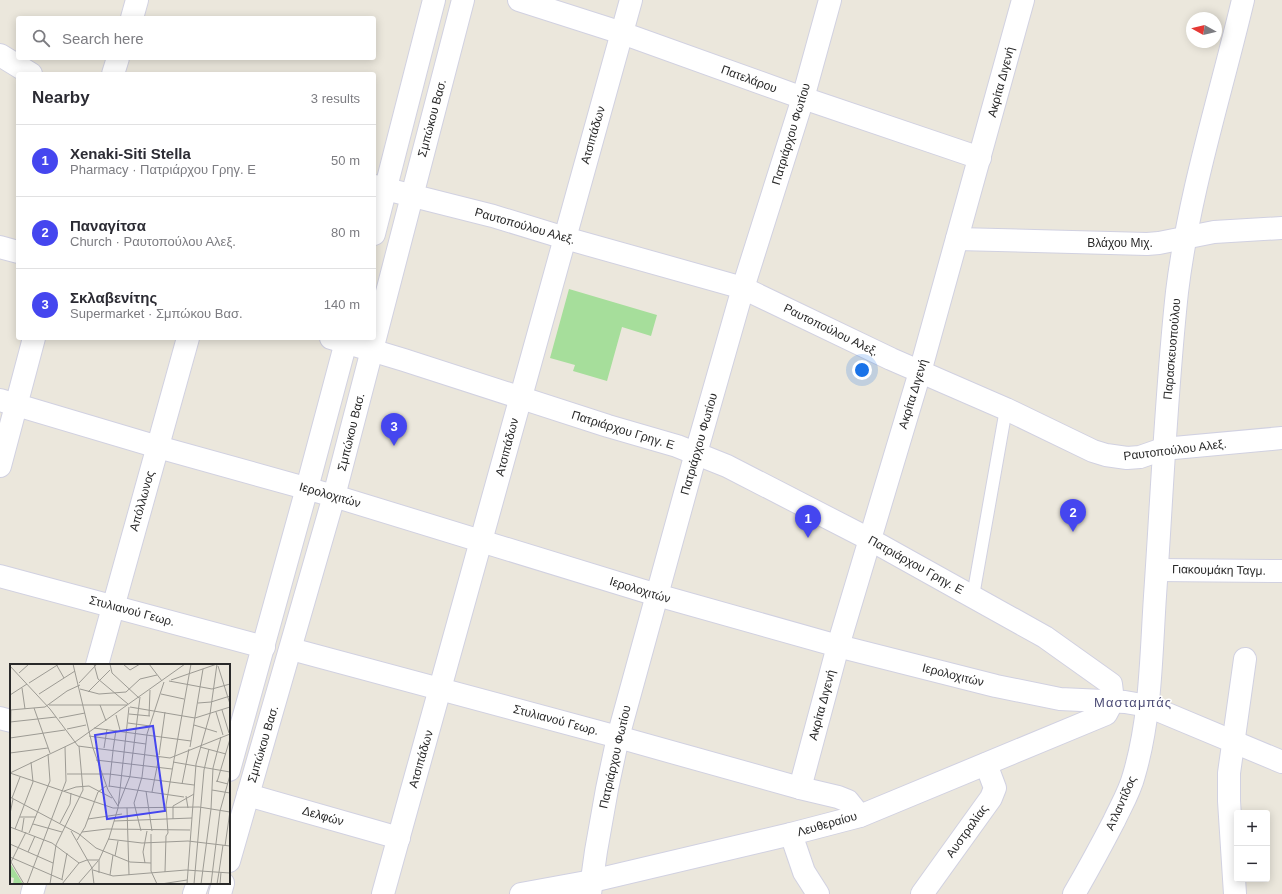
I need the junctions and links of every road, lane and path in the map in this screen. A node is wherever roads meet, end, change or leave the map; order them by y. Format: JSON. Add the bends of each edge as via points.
{"nodes":[{"id":1,"x":137,"y":0,"type":"edge"},
{"id":2,"x":434,"y":0,"type":"edge"},
{"id":3,"x":463,"y":0,"type":"edge"},
{"id":4,"x":518,"y":0,"type":"edge"},
{"id":5,"x":631,"y":0,"type":"edge"},
{"id":6,"x":830,"y":0,"type":"edge"},
{"id":7,"x":1023,"y":0,"type":"edge"},
{"id":8,"x":1243,"y":0,"type":"edge"},
{"id":9,"x":133,"y":16,"type":"edge"},
{"id":10,"x":622,"y":33,"type":"junction"},
{"id":11,"x":0,"y":55,"type":"edge"},
{"id":12,"x":117,"y":60,"type":"edge"},
{"id":13,"x":28,"y":72,"type":"edge"},
{"id":14,"x":114,"y":72,"type":"edge"},
{"id":15,"x":803,"y":98,"type":"junction"},
{"id":16,"x":980,"y":158,"type":"junction"},
{"id":17,"x":380,"y":187,"type":"edge"},
{"id":18,"x":412,"y":196,"type":"junction"},
{"id":19,"x":376,"y":218,"type":"edge"},
{"id":20,"x":1282,"y":228,"type":"edge"},
{"id":21,"x":1185,"y":237,"type":"junction"},
{"id":22,"x":565,"y":238,"type":"junction"},
{"id":23,"x":957,"y":239,"type":"junction"},
{"id":24,"x":0,"y":247,"type":"edge"},
{"id":25,"x":16,"y":251,"type":"edge"},
{"id":26,"x":743,"y":288,"type":"junction"},
{"id":27,"x":376,"y":335,"type":"edge"},
{"id":28,"x":33,"y":340,"type":"edge"},
{"id":29,"x":187,"y":340,"type":"edge"},
{"id":30,"x":342,"y":340,"type":"edge"},
{"id":31,"x":345,"y":340,"type":"edge"},
{"id":32,"x":375,"y":340,"type":"edge"},
{"id":33,"x":372,"y":350,"type":"junction"},
{"id":34,"x":920,"y":372,"type":"junction"},
{"id":35,"x":520,"y":398,"type":"junction"},
{"id":36,"x":8,"y":402,"type":"edge"},
{"id":37,"x":1006,"y":409,"type":"junction"},
{"id":38,"x":1282,"y":438,"type":"edge"},
{"id":39,"x":158,"y":447,"type":"junction"},
{"id":40,"x":1163,"y":449,"type":"junction"},
{"id":41,"x":696,"y":453,"type":"junction"},
{"id":42,"x":0,"y":466,"type":"edge"},
{"id":43,"x":307,"y":488,"type":"junction"},
{"id":44,"x":334,"y":496,"type":"junction"},
{"id":45,"x":869,"y":539,"type":"junction"},
{"id":46,"x":481,"y":541,"type":"junction"},
{"id":47,"x":1157,"y":570,"type":"junction"},
{"id":48,"x":1282,"y":571,"type":"edge"},
{"id":49,"x":0,"y":576,"type":"edge"},
{"id":50,"x":657,"y":595,"type":"junction"},
{"id":51,"x":973,"y":596,"type":"junction"},
{"id":52,"x":113,"y":606,"type":"junction"},
{"id":53,"x":838,"y":646,"type":"junction"},
{"id":54,"x":264,"y":647,"type":"junction"},
{"id":55,"x":291,"y":649,"type":"junction"},
{"id":56,"x":1245,"y":659,"type":"dead end"},
{"id":57,"x":97,"y":664,"type":"edge"},
{"id":58,"x":440,"y":689,"type":"junction"},
{"id":59,"x":1113,"y":701,"type":"junction"},
{"id":60,"x":1148,"y":706,"type":"junction"},
{"id":61,"x":0,"y":718,"type":"edge"},
{"id":62,"x":10,"y":721,"type":"edge"},
{"id":63,"x":618,"y":737,"type":"junction"},
{"id":64,"x":1233,"y":742,"type":"junction"},
{"id":65,"x":1282,"y":762,"type":"edge"},
{"id":66,"x":986,"y":764,"type":"junction"},
{"id":67,"x":230,"y":766,"type":"edge"},
{"id":68,"x":800,"y":788,"type":"junction"},
{"id":69,"x":248,"y":795,"type":"junction"},
{"id":70,"x":860,"y":816,"type":"junction"},
{"id":71,"x":791,"y":834,"type":"junction"},
{"id":72,"x":399,"y":838,"type":"junction"},
{"id":73,"x":230,"y":858,"type":"edge"},
{"id":74,"x":35,"y":884,"type":"edge"},
{"id":75,"x":198,"y":884,"type":"edge"},
{"id":76,"x":223,"y":884,"type":"edge"},
{"id":77,"x":591,"y":888,"type":"edge"},
{"id":78,"x":32,"y":894,"type":"edge"},
{"id":79,"x":194,"y":894,"type":"edge"},
{"id":80,"x":220,"y":894,"type":"edge"},
{"id":81,"x":383,"y":894,"type":"edge"},
{"id":82,"x":521,"y":894,"type":"edge"},
{"id":83,"x":818,"y":894,"type":"edge"},
{"id":84,"x":922,"y":894,"type":"edge"},
{"id":85,"x":1074,"y":894,"type":"edge"},
{"id":86,"x":1234,"y":894,"type":"edge"}],
"edges":[{"from":1,"to":9,"type":"street"},
{"from":2,"to":17,"type":"street"},
{"from":3,"to":18,"type":"street","name":"Σμπώκου Βασ."},
{"from":4,"to":10,"type":"street","name":"Πατελάρου"},
{"from":5,"to":10,"type":"street","name":"Ατσιπάδων"},
{"from":6,"to":15,"type":"street","name":"Πατριάρχου Φωτίου"},
{"from":7,"to":16,"type":"street","name":"Ακρίτα Διγενή"},
{"from":8,"to":21,"type":"street","name":"Παρασκευοπούλου"},
{"from":10,"to":15,"type":"street","name":"Πατελάρου"},
{"from":10,"to":22,"type":"street","name":"Ατσιπάδων"},
{"from":11,"to":13,"type":"street"},
{"from":12,"to":14,"type":"street"},
{"from":15,"to":16,"type":"street","name":"Πατελάρου"},
{"from":15,"to":26,"type":"street","name":"Πατριάρχου Φωτίου"},
{"from":16,"to":23,"type":"street","name":"Ακρίτα Διγενή"},
{"from":17,"to":18,"type":"street","name":"Ραυτοπούλου Αλεξ."},
{"from":17,"to":19,"type":"street"},
{"from":18,"to":22,"type":"street","name":"Ραυτοπούλου Αλεξ.","via":[[493,216]]},
{"from":18,"to":27,"type":"street","name":"Σμπώκου Βασ."},
{"from":20,"to":21,"type":"street","name":"Βλάχου Μιχ.","via":[[1214,232]]},
{"from":21,"to":23,"type":"street","name":"Βλάχου Μιχ.","via":[[1159,243],[1130,245]]},
{"from":21,"to":40,"type":"street","name":"Παρασκευοπούλου","via":[[1177,293]]},
{"from":22,"to":26,"type":"street","name":"Ραυτοπούλου Αλεξ."},
{"from":22,"to":35,"type":"street","name":"Ατσιπάδων"},
{"from":23,"to":34,"type":"street","name":"Ακρίτα Διγενή"},
{"from":24,"to":25,"type":"street"},
{"from":26,"to":34,"type":"street","name":"Ραυτοπούλου Αλεξ."},
{"from":26,"to":41,"type":"street","name":"Πατριάρχου Φωτίου"},
{"from":28,"to":36,"type":"street"},
{"from":29,"to":39,"type":"street","name":"Απόλλωνος"},
{"from":30,"to":43,"type":"street","name":"Σμπώκου Βασ."},
{"from":31,"to":33,"type":"street","name":"Πατριάρχου Γρηγ. Ε"},
{"from":32,"to":33,"type":"street","name":"Σμπώκου Βασ."},
{"from":33,"to":35,"type":"street","name":"Πατριάρχου Γρηγ. Ε"},
{"from":33,"to":44,"type":"street","name":"Σμπώκου Βασ."},
{"from":34,"to":37,"type":"street","name":"Ραυτοπούλου Αλεξ."},
{"from":34,"to":45,"type":"street","name":"Ακρίτα Διγενή"},
{"from":35,"to":41,"type":"street","name":"Πατριάρχου Γρηγ. Ε"},
{"from":35,"to":46,"type":"street","name":"Ατσιπάδων"},
{"from":36,"to":39,"type":"street","name":"Ιερολοχιτών"},
{"from":36,"to":42,"type":"street"},
{"from":37,"to":40,"type":"street","name":"Ραυτοπούλου Αλεξ.","via":[[1106,455],[1133,457]]},
{"from":37,"to":51,"type":"lane"},
{"from":38,"to":40,"type":"street","name":"Ραυτοπούλου Αλεξ."},
{"from":39,"to":43,"type":"street","name":"Ιερολοχιτών"},
{"from":39,"to":52,"type":"street","name":"Απόλλωνος"},
{"from":40,"to":47,"type":"street","name":"Παρασκευοπούλου"},
{"from":41,"to":45,"type":"street","name":"Πατριάρχου Γρηγ. Ε","via":[[727,466]]},
{"from":41,"to":50,"type":"street","name":"Πατριάρχου Φωτίου"},
{"from":43,"to":44,"type":"street","name":"Ιερολοχιτών"},
{"from":43,"to":54,"type":"street","name":"Σμπώκου Βασ."},
{"from":44,"to":46,"type":"street","name":"Ιερολοχιτών"},
{"from":44,"to":55,"type":"street","name":"Σμπώκου Βασ."},
{"from":45,"to":51,"type":"street","name":"Πατριάρχου Γρηγ. Ε"},
{"from":45,"to":53,"type":"street","name":"Ακρίτα Διγενή"},
{"from":46,"to":50,"type":"street","name":"Ιερολοχιτών"},
{"from":46,"to":58,"type":"street","name":"Ατσιπάδων"},
{"from":47,"to":48,"type":"street","name":"Γιακουμάκη Ταγμ."},
{"from":47,"to":60,"type":"street","name":"Παρασκευοπούλου"},
{"from":49,"to":52,"type":"street","name":"Στυλιανού Γεωρ."},
{"from":50,"to":53,"type":"street","name":"Ιερολοχιτών"},
{"from":50,"to":63,"type":"street","name":"Πατριάρχου Φωτίου"},
{"from":51,"to":59,"type":"street","name":"Πατριάρχου Γρηγ. Ε","via":[[1045,637],[1111,684]]},
{"from":52,"to":54,"type":"street","name":"Στυλιανού Γεωρ."},
{"from":52,"to":57,"type":"street","name":"Απόλλωνος"},
{"from":53,"to":59,"type":"street","name":"Ιερολοχιτών","via":[[996,686],[1060,699]]},
{"from":53,"to":68,"type":"street","name":"Ακρίτα Διγενή"},
{"from":54,"to":67,"type":"street","name":"Σμπώκου Βασ."},
{"from":55,"to":58,"type":"street","name":"Στυλιανού Γεωρ."},
{"from":55,"to":69,"type":"street","name":"Σμπώκου Βασ."},
{"from":56,"to":64,"type":"street"},
{"from":58,"to":63,"type":"street","name":"Στυλιανού Γεωρ."},
{"from":58,"to":72,"type":"street","name":"Ατσιπάδων"},
{"from":59,"to":60,"type":"street","name":"Ιερολοχιτών"},
{"from":59,"to":66,"type":"street","name":"Λευθεραίου","via":[[1106,714]]},
{"from":60,"to":64,"type":"street","name":"Ιερολοχιτών"},
{"from":60,"to":85,"type":"street","name":"Ατλαντίδος","via":[[1134,777],[1097,854]]},
{"from":61,"to":62,"type":"street"},
{"from":63,"to":68,"type":"street","name":"Στυλιανού Γεωρ."},
{"from":63,"to":77,"type":"street","name":"Πατριάρχου Φωτίου"},
{"from":64,"to":65,"type":"street","name":"Ιερολοχιτών"},
{"from":64,"to":86,"type":"street","via":[[1229,801]]},
{"from":66,"to":70,"type":"street","name":"Λευθεραίου"},
{"from":66,"to":84,"type":"street","name":"Αυστραλίας","via":[[995,788],[991,798]]},
{"from":68,"to":70,"type":"street","name":"Στυλιανού Γεωρ.","via":[[848,801]]},
{"from":69,"to":72,"type":"street","name":"Δελφών"},
{"from":69,"to":73,"type":"street","name":"Σμπώκου Βασ."},
{"from":70,"to":71,"type":"street","name":"Λευθεραίου"},
{"from":71,"to":77,"type":"street","name":"Λευθεραίου"},
{"from":71,"to":83,"type":"street","via":[[804,872]]},
{"from":72,"to":81,"type":"street","name":"Ατσιπάδων"},
{"from":74,"to":78,"type":"street"},
{"from":75,"to":79,"type":"street"},
{"from":76,"to":80,"type":"street"},
{"from":77,"to":82,"type":"street","name":"Λευθεραίου"}]}
